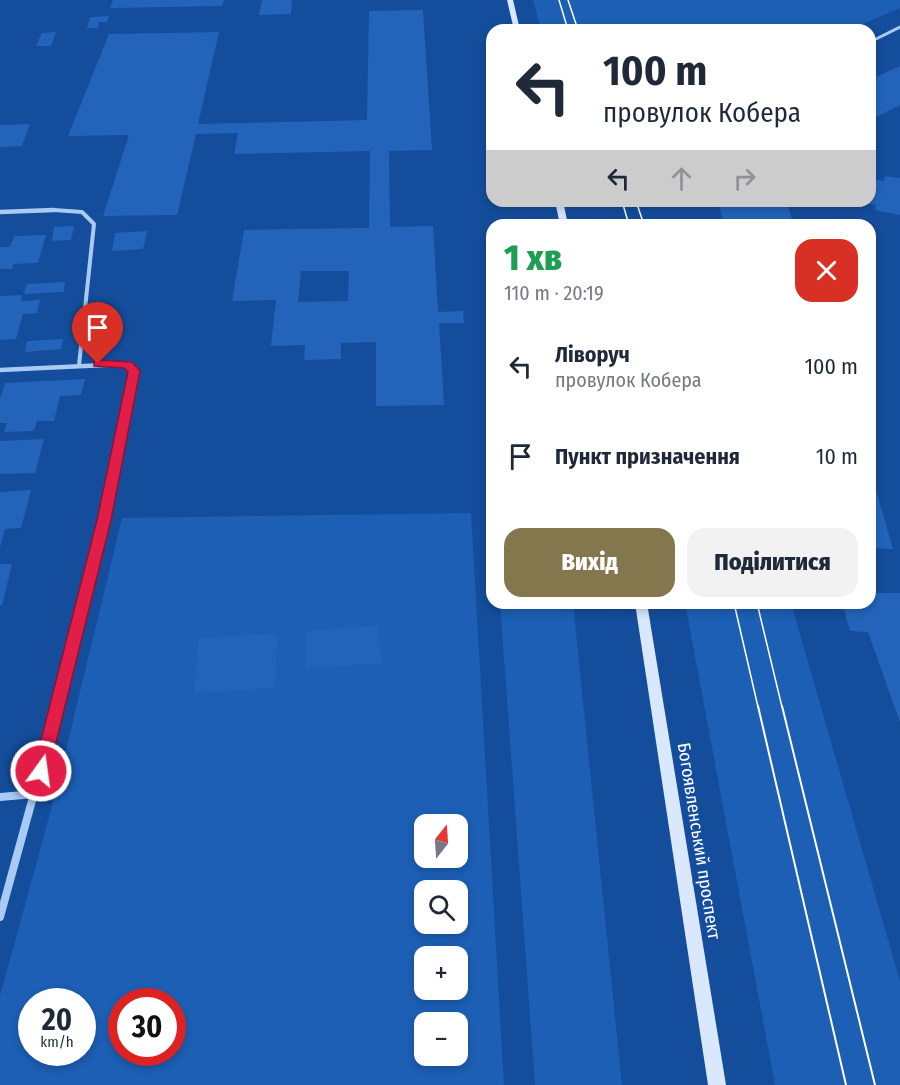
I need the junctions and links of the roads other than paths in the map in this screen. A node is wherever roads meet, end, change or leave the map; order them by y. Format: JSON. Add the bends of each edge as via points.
{"nodes":[{"id":1,"x":510,"y":0,"type":"edge"},
{"id":2,"x":516,"y":24,"type":"edge"},
{"id":3,"x":900,"y":27,"type":"edge"},
{"id":4,"x":876,"y":39,"type":"edge"},
{"id":5,"x":54,"y":210,"type":"joint"},
{"id":6,"x":0,"y":212,"type":"edge"},
{"id":7,"x":80,"y":365,"type":"junction"},
{"id":8,"x":0,"y":370,"type":"edge"},
{"id":9,"x":641,"y":609,"type":"edge"},
{"id":10,"x":35,"y":794,"type":"junction"},
{"id":11,"x":0,"y":797,"type":"edge"},
{"id":12,"x":0,"y":917,"type":"edge"},
{"id":13,"x":717,"y":1085,"type":"edge"}],
"edges":[{"from":1,"to":2,"type":"main road"},
{"from":3,"to":4,"type":"lane"},
{"from":5,"to":6,"type":"street"},
{"from":5,"to":7,"type":"lane","via":[[82,212],[94,224]]},
{"from":7,"to":8,"type":"street"},
{"from":7,"to":10,"type":"street","via":[[128,364],[134,371],[104,520]]},
{"from":9,"to":13,"type":"main road","name":"Богоявленський проспект"},
{"from":10,"to":11,"type":"street"},
{"from":10,"to":12,"type":"street"}]}
